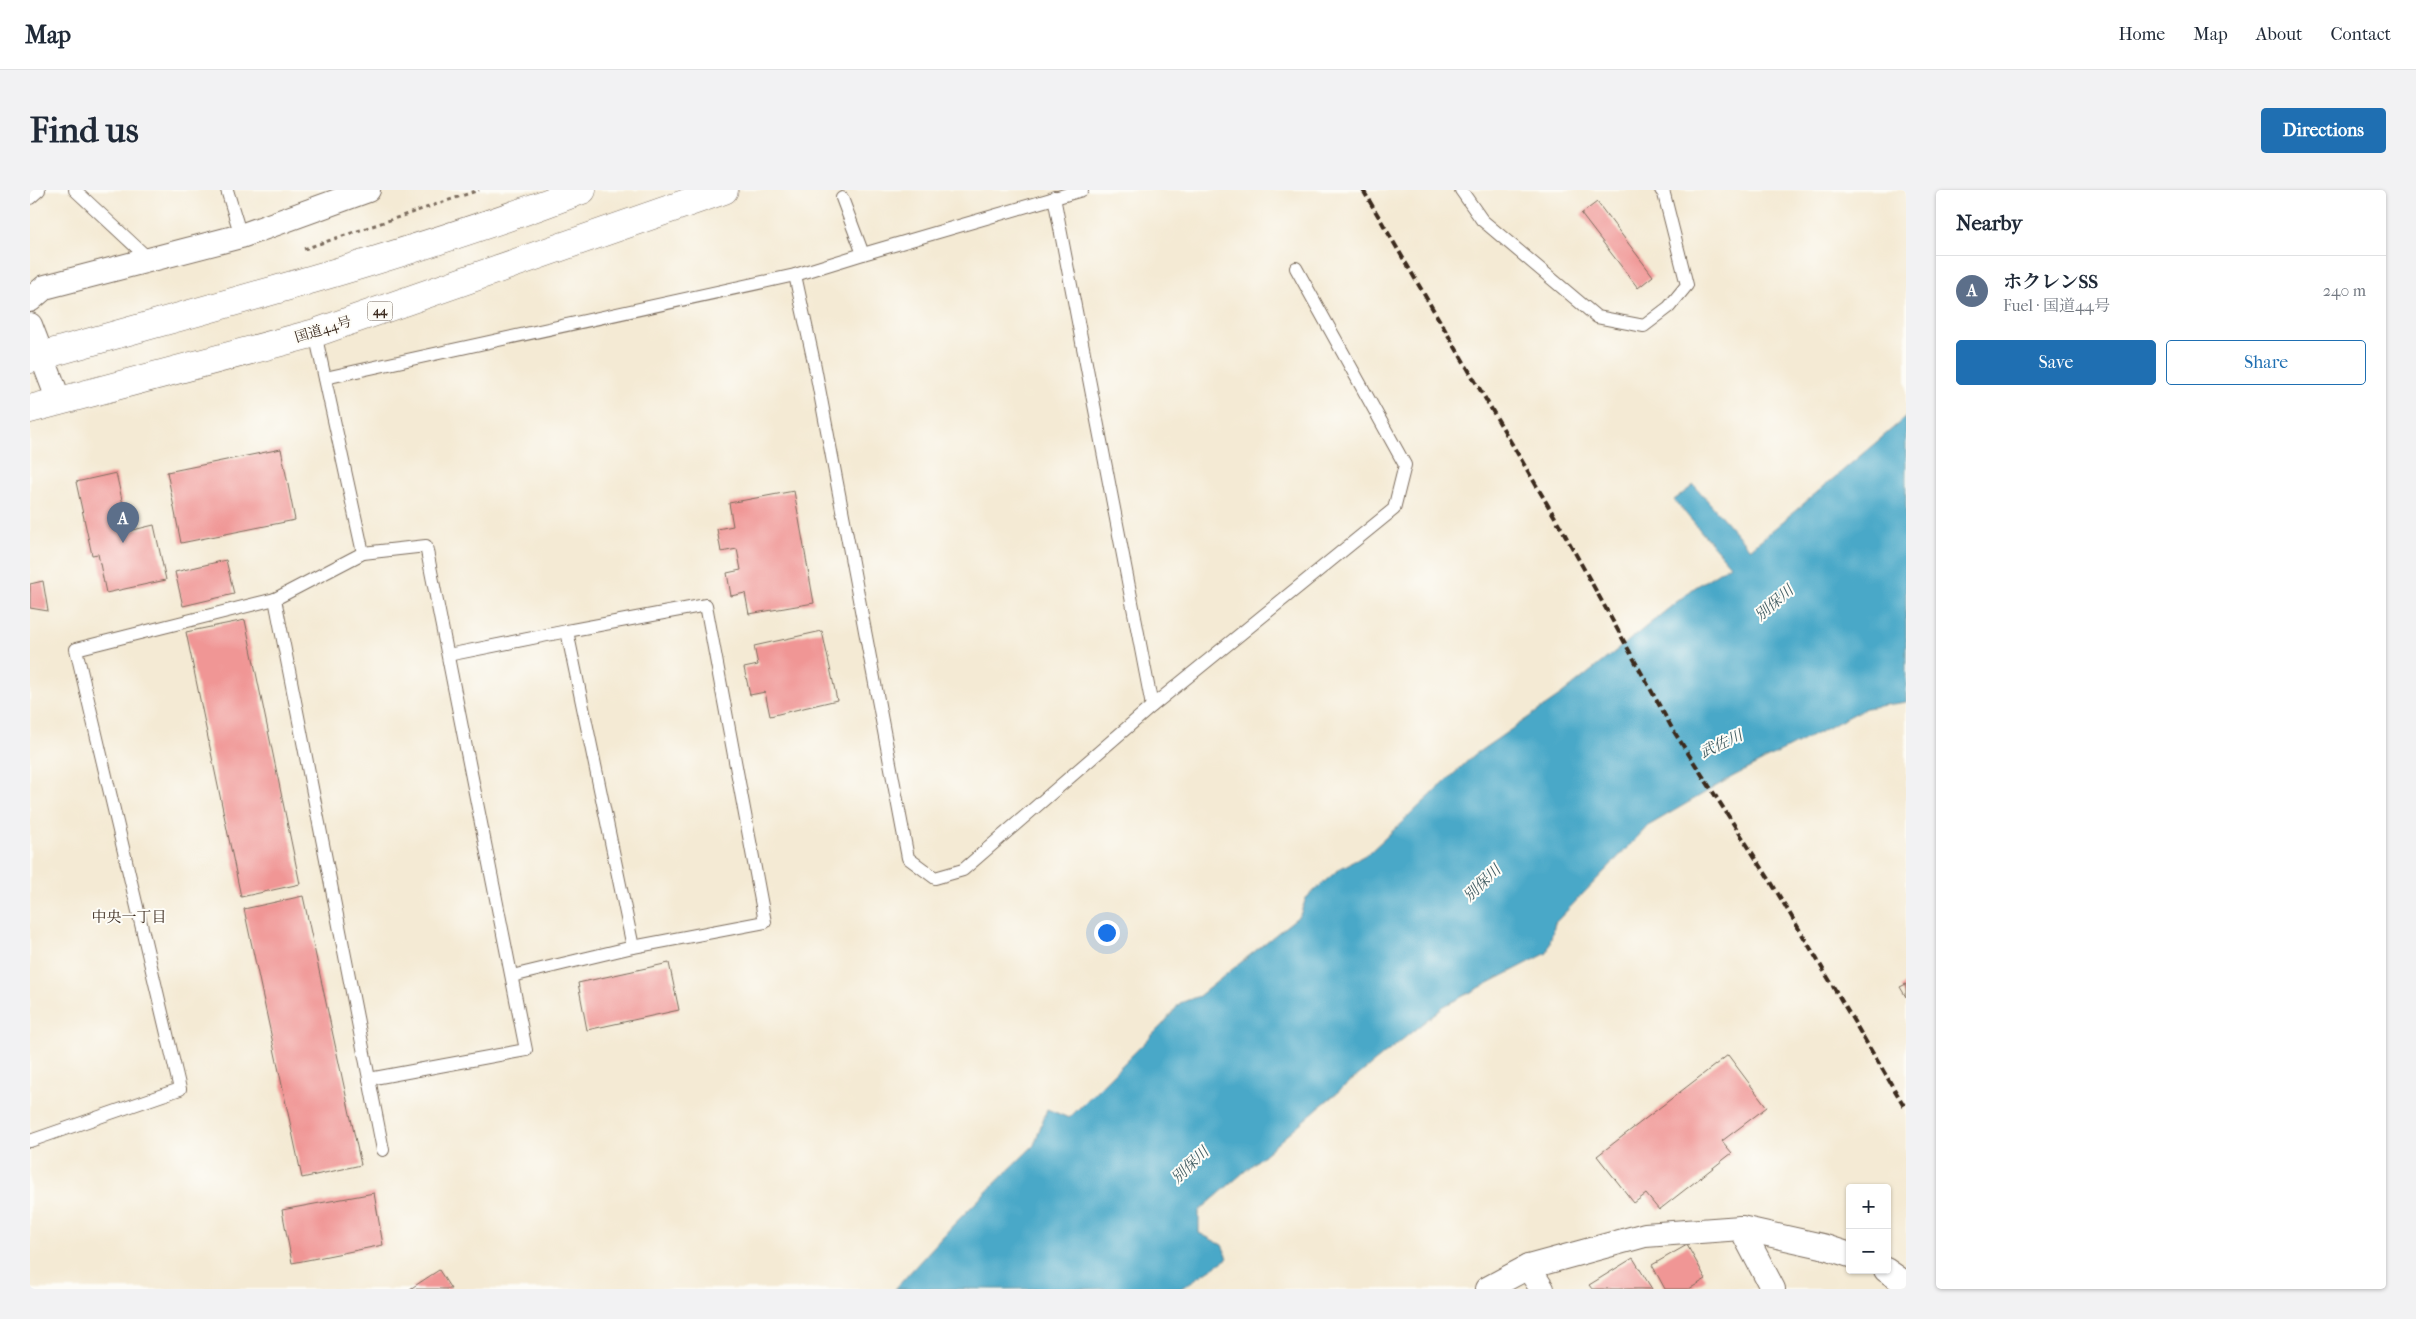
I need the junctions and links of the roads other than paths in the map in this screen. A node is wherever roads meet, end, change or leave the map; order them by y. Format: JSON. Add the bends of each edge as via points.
{"nodes":[{"id":1,"x":39,"y":190,"type":"edge"},
{"id":2,"x":75,"y":190,"type":"edge"},
{"id":3,"x":227,"y":190,"type":"edge"},
{"id":4,"x":368,"y":190,"type":"edge"},
{"id":5,"x":582,"y":190,"type":"edge"},
{"id":6,"x":724,"y":190,"type":"edge"},
{"id":7,"x":1082,"y":190,"type":"edge"},
{"id":8,"x":1461,"y":190,"type":"edge"},
{"id":9,"x":1661,"y":190,"type":"edge"},
{"id":10,"x":1054,"y":197,"type":"junction"},
{"id":11,"x":30,"y":198,"type":"edge"},
{"id":12,"x":842,"y":198,"type":"dead end"},
{"id":13,"x":241,"y":236,"type":"junction"},
{"id":14,"x":863,"y":254,"type":"junction"},
{"id":15,"x":150,"y":260,"type":"junction"},
{"id":16,"x":1296,"y":268,"type":"dead end"},
{"id":17,"x":795,"y":275,"type":"junction"},
{"id":18,"x":30,"y":300,"type":"edge"},
{"id":19,"x":30,"y":325,"type":"edge"},
{"id":20,"x":314,"y":333,"type":"junction"},
{"id":21,"x":37,"y":357,"type":"edge"},
{"id":22,"x":325,"y":378,"type":"junction"},
{"id":23,"x":59,"y":401,"type":"junction"},
{"id":24,"x":30,"y":409,"type":"edge"},
{"id":25,"x":363,"y":553,"type":"junction"},
{"id":26,"x":275,"y":599,"type":"junction"},
{"id":27,"x":567,"y":631,"type":"junction"},
{"id":28,"x":448,"y":655,"type":"junction"},
{"id":29,"x":1152,"y":706,"type":"junction"},
{"id":30,"x":633,"y":947,"type":"junction"},
{"id":31,"x":512,"y":976,"type":"junction"},
{"id":32,"x":370,"y":1078,"type":"junction"},
{"id":33,"x":30,"y":1141,"type":"edge"},
{"id":34,"x":383,"y":1150,"type":"dead end"},
{"id":35,"x":1741,"y":1228,"type":"junction"},
{"id":36,"x":1846,"y":1253,"type":"edge"},
{"id":37,"x":1528,"y":1267,"type":"junction"},
{"id":38,"x":1891,"y":1274,"type":"edge"},
{"id":39,"x":1906,"y":1284,"type":"edge"},
{"id":40,"x":1486,"y":1289,"type":"edge"},
{"id":41,"x":1542,"y":1289,"type":"edge"},
{"id":42,"x":1773,"y":1289,"type":"edge"}],
"edges":[{"from":1,"to":11,"type":"lane"},
{"from":2,"to":15,"type":"lane"},
{"from":3,"to":13,"type":"lane"},
{"from":4,"to":13,"type":"street"},
{"from":5,"to":21,"type":"highway","via":[[507,219],[288,286]]},
{"from":6,"to":20,"type":"highway","name":"国道44号","number":"44"},
{"from":7,"to":10,"type":"lane"},
{"from":8,"to":9,"type":"lane","via":[[1482,220],[1597,317],[1644,326],[1669,307],[1687,285]]},
{"from":10,"to":14,"type":"lane"},
{"from":10,"to":29,"type":"lane"},
{"from":12,"to":14,"type":"lane"},
{"from":13,"to":15,"type":"street"},
{"from":14,"to":17,"type":"lane"},
{"from":15,"to":18,"type":"street","via":[[45,287]]},
{"from":16,"to":29,"type":"lane","via":[[1405,465],[1394,509]]},
{"from":17,"to":22,"type":"lane"},
{"from":17,"to":29,"type":"lane","via":[[908,858],[935,878],[962,870]]},
{"from":19,"to":21,"type":"street"},
{"from":20,"to":22,"type":"lane"},
{"from":20,"to":23,"type":"highway","name":"国道44号","number":"44"},
{"from":21,"to":23,"type":"street"},
{"from":22,"to":25,"type":"lane"},
{"from":23,"to":24,"type":"highway","name":"国道44号","number":"44"},
{"from":25,"to":26,"type":"lane"},
{"from":25,"to":28,"type":"lane","via":[[426,546]]},
{"from":26,"to":32,"type":"lane"},
{"from":26,"to":33,"type":"lane","via":[[76,649],[180,1089]]},
{"from":27,"to":28,"type":"lane"},
{"from":27,"to":30,"type":"lane"},
{"from":27,"to":30,"type":"lane","via":[[706,605],[765,922]]},
{"from":28,"to":31,"type":"lane"},
{"from":30,"to":31,"type":"lane"},
{"from":31,"to":32,"type":"lane","via":[[526,1050]]},
{"from":32,"to":34,"type":"lane"},
{"from":35,"to":36,"type":"street"},
{"from":35,"to":37,"type":"street","via":[[1645,1235]]},
{"from":35,"to":42,"type":"street"},
{"from":37,"to":40,"type":"street"},
{"from":37,"to":41,"type":"street"},
{"from":38,"to":39,"type":"street"}]}
